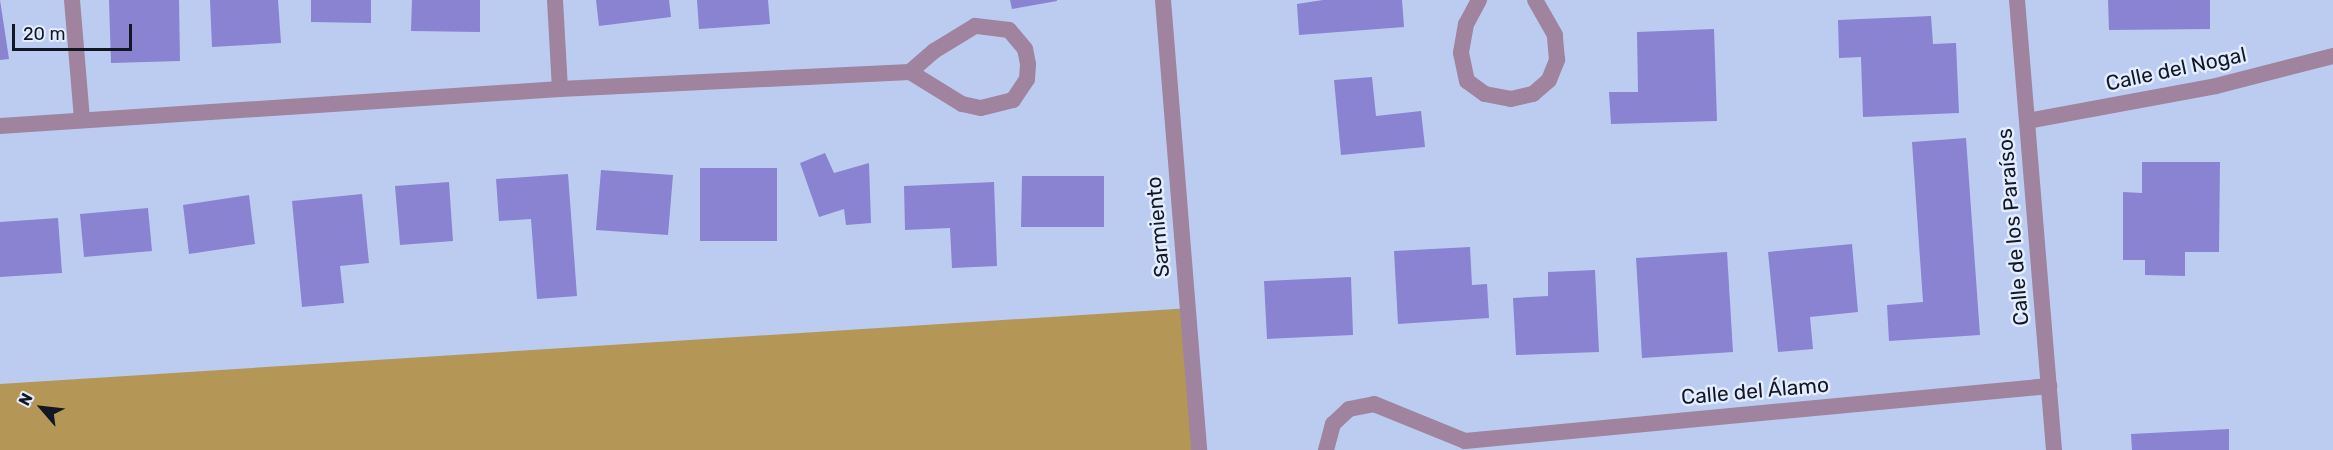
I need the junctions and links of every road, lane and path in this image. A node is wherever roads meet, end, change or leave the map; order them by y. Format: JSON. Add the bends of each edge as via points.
{"nodes":[{"id":1,"x":72,"y":0,"type":"edge"},
{"id":2,"x":555,"y":0,"type":"edge"},
{"id":3,"x":1163,"y":0,"type":"edge"},
{"id":4,"x":1479,"y":0,"type":"edge"},
{"id":5,"x":1535,"y":0,"type":"edge"},
{"id":6,"x":2017,"y":0,"type":"edge"},
{"id":7,"x":2333,"y":56,"type":"edge"},
{"id":8,"x":910,"y":72,"type":"junction"},
{"id":9,"x":560,"y":89,"type":"junction"},
{"id":10,"x":82,"y":119,"type":"junction"},
{"id":11,"x":2027,"y":121,"type":"junction"},
{"id":12,"x":0,"y":126,"type":"edge"},
{"id":13,"x":2049,"y":386,"type":"junction"},
{"id":14,"x":1458,"y":445,"type":"edge"},
{"id":15,"x":1199,"y":450,"type":"edge"},
{"id":16,"x":1326,"y":450,"type":"edge"},
{"id":17,"x":2054,"y":450,"type":"edge"}],
"edges":[{"from":1,"to":10,"type":"street"},
{"from":2,"to":9,"type":"street"},
{"from":3,"to":15,"type":"street","name":"Sarmiento"},
{"from":4,"to":5,"type":"street","via":[[1466,24],[1461,53],[1467,81],[1485,94],[1510,99],[1533,94],[1549,80],[1557,60],[1555,35]]},
{"from":6,"to":11,"type":"street","name":"Calle de los Paraísos"},
{"from":7,"to":11,"type":"street","name":"Calle del Nogal","via":[[2216,86]]},
{"from":8,"to":8,"type":"street","via":[[962,104],[981,108],[1013,100],[1027,79],[1028,64],[1025,49],[1009,30],[975,26],[942,45]]},
{"from":8,"to":9,"type":"street"},
{"from":9,"to":10,"type":"street"},
{"from":10,"to":12,"type":"street"},
{"from":11,"to":13,"type":"street","name":"Calle de los Paraísos"},
{"from":13,"to":14,"type":"street","name":"Calle del Álamo"},
{"from":13,"to":17,"type":"street","name":"Calle de los Paraísos"},
{"from":14,"to":16,"type":"street","name":"Calle del Álamo","via":[[1374,404],[1348,409],[1333,424]]}]}
